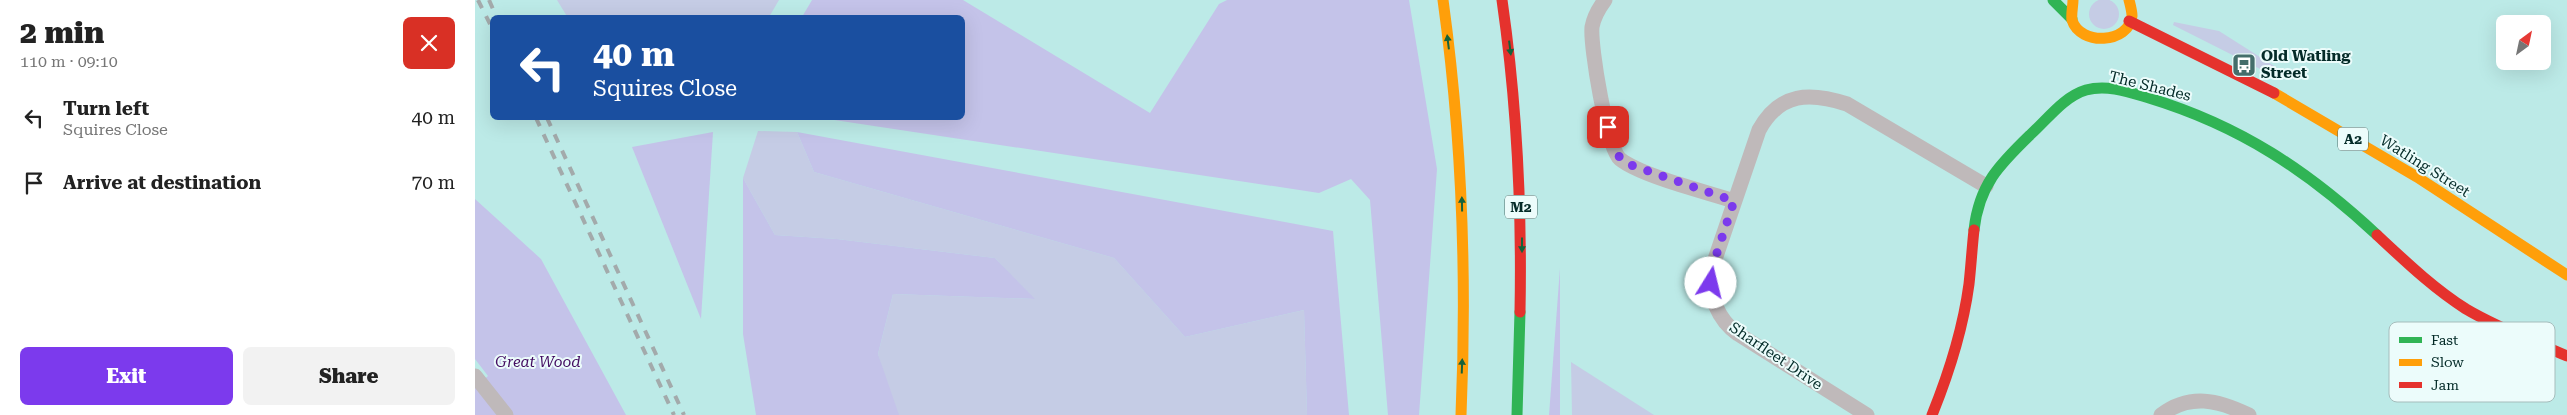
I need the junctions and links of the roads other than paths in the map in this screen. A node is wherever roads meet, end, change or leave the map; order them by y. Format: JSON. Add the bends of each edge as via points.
{"nodes":[{"id":1,"x":1443,"y":0,"type":"edge"},
{"id":2,"x":1502,"y":0,"type":"edge"},
{"id":3,"x":1605,"y":0,"type":"edge"},
{"id":4,"x":2053,"y":0,"type":"edge"},
{"id":5,"x":2073,"y":0,"type":"edge"},
{"id":6,"x":2129,"y":0,"type":"edge"},
{"id":7,"x":2073,"y":19,"type":"junction"},
{"id":8,"x":2129,"y":21,"type":"junction"},
{"id":9,"x":1986,"y":186,"type":"junction"},
{"id":10,"x":1734,"y":201,"type":"junction"},
{"id":11,"x":2567,"y":275,"type":"edge"},
{"id":12,"x":2494,"y":322,"type":"edge"},
{"id":13,"x":2555,"y":350,"type":"edge"},
{"id":14,"x":2567,"y":356,"type":"edge"},
{"id":15,"x":475,"y":376,"type":"edge"},
{"id":16,"x":507,"y":415,"type":"edge"},
{"id":17,"x":1461,"y":415,"type":"edge"},
{"id":18,"x":1517,"y":415,"type":"edge"},
{"id":19,"x":1867,"y":415,"type":"edge"},
{"id":20,"x":1932,"y":415,"type":"edge"},
{"id":21,"x":2161,"y":415,"type":"edge"},
{"id":22,"x":2249,"y":415,"type":"edge"}],
"edges":[{"from":17,"to":1,"type":"main road","one_way":true,"via":[[1464,305],[1462,188],[1457,113]]},
{"from":2,"to":18,"type":"main road","number":"M2","one_way":true,"via":[[1510,47],[1522,222]]},
{"from":3,"to":10,"type":"street","via":[[1595,16],[1592,38],[1598,82],[1615,153],[1638,169]]},
{"from":4,"to":7,"type":"main road"},
{"from":5,"to":7,"type":"main road"},
{"from":6,"to":8,"type":"main road"},
{"from":7,"to":8,"type":"main road","via":[[2083,34],[2100,40],[2118,35]]},
{"from":8,"to":11,"type":"main road","name":"Watling Street","number":"A2","via":[[2274,93],[2417,177]]},
{"from":9,"to":10,"type":"street","name":"Sharfleet Drive","via":[[1847,104],[1807,96],[1780,105],[1761,124]]},
{"from":9,"to":12,"type":"main road","name":"The Shades","via":[[2021,144],[2079,93],[2090,89],[2110,89],[2173,104],[2248,139],[2310,177],[2418,273],[2455,301]]},
{"from":9,"to":20,"type":"main road","name":"The Shades","via":[[1978,207],[1959,333]]},
{"from":10,"to":19,"type":"street","name":"Sharfleet Drive","via":[[1711,271],[1711,290],[1720,315],[1738,334]]},
{"from":13,"to":14,"type":"main road","name":"The Shades"},
{"from":15,"to":16,"type":"street"},
{"from":21,"to":22,"type":"street","via":[[2177,405],[2200,400],[2221,403]]}]}
